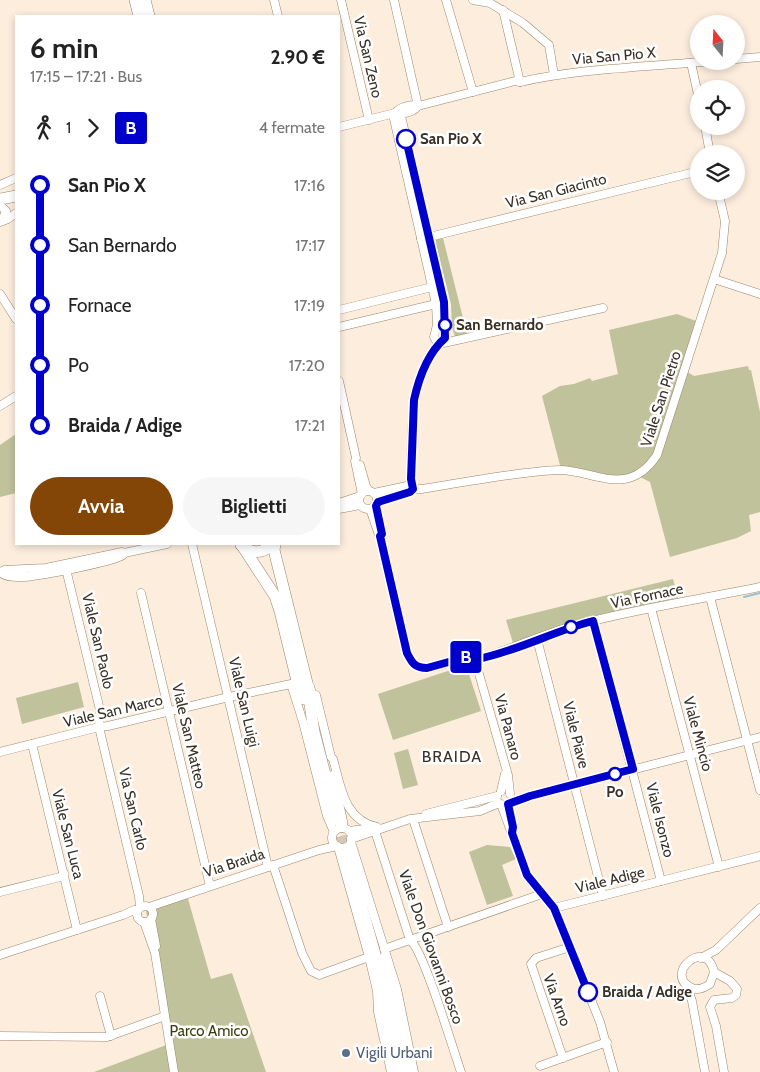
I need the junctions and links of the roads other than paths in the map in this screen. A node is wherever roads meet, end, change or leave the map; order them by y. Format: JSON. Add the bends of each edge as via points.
{"nodes":[{"id":1,"x":135,"y":0,"type":"edge"},
{"id":2,"x":145,"y":0,"type":"edge"},
{"id":3,"x":151,"y":0,"type":"edge"},
{"id":4,"x":274,"y":0,"type":"edge"},
{"id":5,"x":341,"y":0,"type":"edge"},
{"id":6,"x":394,"y":0,"type":"edge"},
{"id":7,"x":446,"y":0,"type":"edge"},
{"id":8,"x":473,"y":0,"type":"edge"},
{"id":9,"x":490,"y":1,"type":"edge"},
{"id":10,"x":503,"y":10,"type":"junction"},
{"id":11,"x":145,"y":15,"type":"edge"},
{"id":12,"x":278,"y":15,"type":"edge"},
{"id":13,"x":760,"y":57,"type":"edge"},
{"id":14,"x":745,"y":58,"type":"edge"},
{"id":15,"x":690,"y":63,"type":"edge"},
{"id":16,"x":554,"y":76,"type":"junction"},
{"id":17,"x":520,"y":82,"type":"junction"},
{"id":18,"x":473,"y":92,"type":"junction"},
{"id":19,"x":418,"y":106,"type":"junction"},
{"id":20,"x":395,"y":113,"type":"junction"},
{"id":21,"x":368,"y":120,"type":"junction"},
{"id":22,"x":340,"y":127,"type":"edge"},
{"id":23,"x":690,"y":173,"type":"edge"},
{"id":24,"x":15,"y":178,"type":"edge"},
{"id":25,"x":0,"y":185,"type":"edge"},
{"id":26,"x":15,"y":196,"type":"edge"},
{"id":27,"x":720,"y":200,"type":"edge"},
{"id":28,"x":0,"y":204,"type":"edge"},
{"id":29,"x":15,"y":204,"type":"edge"},
{"id":30,"x":15,"y":214,"type":"edge"},
{"id":31,"x":1,"y":221,"type":"edge"},
{"id":32,"x":424,"y":238,"type":"junction"},
{"id":33,"x":714,"y":279,"type":"junction"},
{"id":34,"x":432,"y":287,"type":"junction"},
{"id":35,"x":0,"y":294,"type":"edge"},
{"id":36,"x":760,"y":294,"type":"edge"},
{"id":37,"x":436,"y":304,"type":"junction"},
{"id":38,"x":603,"y":308,"type":"dead end"},
{"id":39,"x":340,"y":310,"type":"edge"},
{"id":40,"x":15,"y":317,"type":"edge"},
{"id":41,"x":340,"y":327,"type":"edge"},
{"id":42,"x":438,"y":344,"type":"junction"},
{"id":43,"x":340,"y":386,"type":"edge"},
{"id":44,"x":15,"y":397,"type":"edge"},
{"id":45,"x":0,"y":406,"type":"edge"},
{"id":46,"x":413,"y":489,"type":"junction"},
{"id":47,"x":366,"y":493,"type":"junction"},
{"id":48,"x":340,"y":503,"type":"edge"},
{"id":49,"x":360,"y":504,"type":"junction"},
{"id":50,"x":374,"y":506,"type":"junction"},
{"id":51,"x":340,"y":509,"type":"edge"},
{"id":52,"x":162,"y":545,"type":"edge"},
{"id":53,"x":192,"y":545,"type":"edge"},
{"id":54,"x":242,"y":545,"type":"edge"},
{"id":55,"x":272,"y":545,"type":"edge"},
{"id":56,"x":273,"y":545,"type":"edge"},
{"id":57,"x":124,"y":553,"type":"junction"},
{"id":58,"x":64,"y":567,"type":"junction"},
{"id":59,"x":1,"y":572,"type":"edge"},
{"id":60,"x":760,"y":587,"type":"edge"},
{"id":61,"x":141,"y":593,"type":"dead end"},
{"id":62,"x":710,"y":597,"type":"junction"},
{"id":63,"x":651,"y":608,"type":"junction"},
{"id":64,"x":593,"y":621,"type":"junction"},
{"id":65,"x":537,"y":639,"type":"junction"},
{"id":66,"x":475,"y":660,"type":"junction"},
{"id":67,"x":299,"y":684,"type":"junction"},
{"id":68,"x":229,"y":697,"type":"junction"},
{"id":69,"x":169,"y":712,"type":"junction"},
{"id":70,"x":99,"y":727,"type":"junction"},
{"id":71,"x":760,"y":737,"type":"edge"},
{"id":72,"x":747,"y":740,"type":"junction"},
{"id":73,"x":32,"y":744,"type":"junction"},
{"id":74,"x":0,"y":752,"type":"edge"},
{"id":75,"x":690,"y":754,"type":"junction"},
{"id":76,"x":331,"y":757,"type":"junction"},
{"id":77,"x":633,"y":769,"type":"junction"},
{"id":78,"x":574,"y":784,"type":"junction"},
{"id":79,"x":760,"y":790,"type":"edge"},
{"id":80,"x":505,"y":799,"type":"junction"},
{"id":81,"x":412,"y":819,"type":"junction"},
{"id":82,"x":343,"y":826,"type":"junction"},
{"id":83,"x":376,"y":829,"type":"junction"},
{"id":84,"x":351,"y":840,"type":"junction"},
{"id":85,"x":338,"y":847,"type":"junction"},
{"id":86,"x":309,"y":854,"type":"junction"},
{"id":87,"x":760,"y":856,"type":"edge"},
{"id":88,"x":270,"y":866,"type":"junction"},
{"id":89,"x":719,"y":867,"type":"junction"},
{"id":90,"x":64,"y":873,"type":"junction"},
{"id":91,"x":661,"y":882,"type":"junction"},
{"id":92,"x":210,"y":886,"type":"junction"},
{"id":93,"x":0,"y":892,"type":"edge"},
{"id":94,"x":542,"y":894,"type":"junction"},
{"id":95,"x":604,"y":896,"type":"junction"},
{"id":96,"x":554,"y":908,"type":"junction"},
{"id":97,"x":760,"y":908,"type":"edge"},
{"id":98,"x":145,"y":913,"type":"junction"},
{"id":99,"x":448,"y":927,"type":"junction"},
{"id":100,"x":76,"y":930,"type":"junction"},
{"id":101,"x":410,"y":940,"type":"junction"},
{"id":102,"x":570,"y":946,"type":"junction"},
{"id":103,"x":716,"y":950,"type":"junction"},
{"id":104,"x":384,"y":952,"type":"junction"},
{"id":105,"x":0,"y":955,"type":"edge"},
{"id":106,"x":369,"y":958,"type":"junction"},
{"id":107,"x":701,"y":958,"type":"junction"},
{"id":108,"x":711,"y":964,"type":"junction"},
{"id":109,"x":714,"y":972,"type":"junction"},
{"id":110,"x":730,"y":981,"type":"junction"},
{"id":111,"x":686,"y":984,"type":"junction"},
{"id":112,"x":710,"y":984,"type":"junction"},
{"id":113,"x":699,"y":989,"type":"junction"},
{"id":114,"x":381,"y":991,"type":"junction"},
{"id":115,"x":100,"y":996,"type":"dead end"},
{"id":116,"x":692,"y":1001,"type":"junction"},
{"id":117,"x":394,"y":1011,"type":"junction"},
{"id":118,"x":165,"y":1016,"type":"junction"},
{"id":119,"x":0,"y":1036,"type":"edge"},
{"id":120,"x":111,"y":1036,"type":"junction"},
{"id":121,"x":607,"y":1042,"type":"junction"},
{"id":122,"x":563,"y":1058,"type":"junction"},
{"id":123,"x":540,"y":1066,"type":"dead end"},
{"id":124,"x":174,"y":1072,"type":"edge"},
{"id":125,"x":391,"y":1072,"type":"edge"},
{"id":126,"x":398,"y":1072,"type":"edge"},
{"id":127,"x":407,"y":1072,"type":"edge"},
{"id":128,"x":414,"y":1072,"type":"edge"},
{"id":129,"x":461,"y":1072,"type":"edge"},
{"id":130,"x":614,"y":1072,"type":"edge"},
{"id":131,"x":705,"y":1072,"type":"edge"},
{"id":132,"x":724,"y":1072,"type":"edge"}],
"edges":[{"from":1,"to":11,"type":"main road"},
{"from":2,"to":11,"type":"main road"},
{"from":3,"to":11,"type":"street","via":[[152,6]]},
{"from":4,"to":12,"type":"street"},
{"from":5,"to":21,"type":"street","name":"Via San Zeno"},
{"from":6,"to":19,"type":"street"},
{"from":7,"to":18,"type":"street"},
{"from":8,"to":9,"type":"street"},
{"from":9,"to":10,"type":"street"},
{"from":10,"to":16,"type":"street","via":[[549,45]]},
{"from":10,"to":17,"type":"street"},
{"from":13,"to":14,"type":"street"},
{"from":15,"to":16,"type":"street","name":"Via San Pio X"},
{"from":16,"to":17,"type":"street","name":"Via San Pio X"},
{"from":17,"to":18,"type":"street","name":"Via San Pio X","via":[[518,86],[500,90]]},
{"from":18,"to":19,"type":"street","name":"Via San Pio X"},
{"from":19,"to":20,"type":"street","name":"Via San Pio X","via":[[415,110]]},
{"from":20,"to":21,"type":"street","name":"Via San Pio X"},
{"from":20,"to":32,"type":"street","via":[[401,116]]},
{"from":21,"to":22,"type":"street","name":"Via San Pio X"},
{"from":23,"to":32,"type":"street","name":"Via San Giacinto"},
{"from":24,"to":25,"type":"street"},
{"from":26,"to":28,"type":"main road"},
{"from":27,"to":33,"type":"street","name":"Viale San Pietro","via":[[725,236]]},
{"from":28,"to":29,"type":"main road"},
{"from":28,"to":31,"type":"street","via":[[6,211]]},
{"from":30,"to":31,"type":"street"},
{"from":32,"to":34,"type":"street"},
{"from":32,"to":42,"type":"street","via":[[444,302],[445,338]]},
{"from":33,"to":36,"type":"street"},
{"from":33,"to":46,"type":"street","name":"Viale San Pietro","via":[[657,455],[640,474],[615,480],[559,470]]},
{"from":34,"to":37,"type":"street"},
{"from":34,"to":39,"type":"street"},
{"from":35,"to":40,"type":"street"},
{"from":37,"to":41,"type":"street"},
{"from":37,"to":42,"type":"street","via":[[434,337]]},
{"from":38,"to":42,"type":"street"},
{"from":42,"to":46,"type":"street","via":[[421,373],[414,400]]},
{"from":43,"to":47,"type":"street"},
{"from":44,"to":45,"type":"street"},
{"from":46,"to":47,"type":"street","name":"Viale San Pietro","via":[[407,486]]},
{"from":46,"to":50,"type":"street","name":"Viale San Pietro"},
{"from":47,"to":48,"type":"street","name":"Viale San Pietro"},
{"from":47,"to":49,"type":"street"},
{"from":47,"to":50,"type":"street","via":[[377,497]]},
{"from":49,"to":50,"type":"street","via":[[364,508]]},
{"from":49,"to":51,"type":"street"},
{"from":50,"to":66,"type":"street","name":"Via Fornace","via":[[377,535],[380,536],[411,661],[415,666],[427,668],[463,658]]},
{"from":52,"to":57,"type":"street"},
{"from":53,"to":68,"type":"street","name":"Viale San Luigi"},
{"from":54,"to":55,"type":"main road","via":[[252,552]]},
{"from":54,"to":67,"type":"main road","via":[[275,596]]},
{"from":56,"to":67,"type":"main road","via":[[286,595]]},
{"from":57,"to":58,"type":"street","via":[[111,553]]},
{"from":57,"to":58,"type":"street","via":[[123,556]]},
{"from":58,"to":59,"type":"street"},
{"from":58,"to":70,"type":"street","name":"Viale San Paolo","via":[[100,710]]},
{"from":60,"to":62,"type":"street"},
{"from":61,"to":69,"type":"street","name":"Viale San Matteo"},
{"from":62,"to":63,"type":"street","name":"Via Fornace"},
{"from":62,"to":72,"type":"street"},
{"from":63,"to":64,"type":"street","name":"Via Fornace"},
{"from":63,"to":75,"type":"street","name":"Viale Mincio"},
{"from":64,"to":65,"type":"street","name":"Via Fornace"},
{"from":64,"to":77,"type":"street","name":"Viale Isonzo"},
{"from":65,"to":66,"type":"street","name":"Via Fornace"},
{"from":65,"to":78,"type":"street","name":"Viale Piave"},
{"from":66,"to":80,"type":"street","name":"Via Panaro","via":[[508,775]]},
{"from":67,"to":68,"type":"street","name":"Viale San Marco"},
{"from":67,"to":76,"type":"street","via":[[316,695]]},
{"from":67,"to":82,"type":"main road"},
{"from":67,"to":85,"type":"street","via":[[303,722]]},
{"from":68,"to":69,"type":"street","name":"Viale San Marco"},
{"from":68,"to":88,"type":"street","name":"Viale San Luigi"},
{"from":69,"to":70,"type":"street","name":"Viale San Marco"},
{"from":69,"to":92,"type":"street","name":"Viale San Matteo"},
{"from":70,"to":73,"type":"street","name":"Viale San Marco"},
{"from":70,"to":98,"type":"street","name":"Via San Carlo"},
{"from":71,"to":72,"type":"street","name":"Via Braida"},
{"from":72,"to":75,"type":"street","name":"Via Braida"},
{"from":72,"to":79,"type":"street"},
{"from":73,"to":74,"type":"street","name":"Viale San Marco"},
{"from":73,"to":90,"type":"street","name":"Viale San Luca"},
{"from":75,"to":77,"type":"street","name":"Via Braida"},
{"from":75,"to":89,"type":"street","name":"Viale Mincio"},
{"from":76,"to":82,"type":"street"},
{"from":76,"to":83,"type":"street","via":[[345,802],[360,821]]},
{"from":77,"to":78,"type":"street","name":"Via Braida"},
{"from":77,"to":91,"type":"street","name":"Viale Isonzo"},
{"from":78,"to":80,"type":"street","name":"Via Braida"},
{"from":78,"to":95,"type":"street","name":"Viale Piave"},
{"from":80,"to":81,"type":"street","name":"Via Braida"},
{"from":80,"to":94,"type":"street","via":[[512,833],[527,875]]},
{"from":81,"to":83,"type":"street","name":"Via Braida"},
{"from":81,"to":99,"type":"street"},
{"from":82,"to":83,"type":"street","name":"Via Braida"},
{"from":82,"to":84,"type":"street"},
{"from":82,"to":85,"type":"street","name":"Via Braida","via":[[339,828]]},
{"from":83,"to":84,"type":"street","name":"Via Braida"},
{"from":83,"to":101,"type":"street","name":"Viale Don Giovanni Bosco"},
{"from":84,"to":85,"type":"street","name":"Via Braida","via":[[346,847]]},
{"from":84,"to":104,"type":"street"},
{"from":85,"to":86,"type":"street","name":"Via Braida"},
{"from":85,"to":86,"type":"street","name":"Via Braida","via":[[339,857]]},
{"from":85,"to":106,"type":"street"},
{"from":85,"to":114,"type":"main road"},
{"from":86,"to":88,"type":"street","name":"Via Braida"},
{"from":87,"to":89,"type":"street","name":"Viale Adige"},
{"from":88,"to":92,"type":"street","name":"Via Braida"},
{"from":88,"to":106,"type":"street","name":"Viale San Luigi","via":[[311,971],[319,975]]},
{"from":89,"to":91,"type":"street","name":"Viale Adige"},
{"from":90,"to":93,"type":"street","via":[[60,877]]},
{"from":90,"to":100,"type":"street","name":"Viale San Luca"},
{"from":91,"to":95,"type":"street","name":"Viale Adige"},
{"from":92,"to":98,"type":"street","name":"Via Braida","via":[[168,900]]},
{"from":94,"to":96,"type":"street"},
{"from":94,"to":99,"type":"street"},
{"from":95,"to":96,"type":"street","name":"Viale Adige"},
{"from":96,"to":102,"type":"street"},
{"from":97,"to":103,"type":"street"},
{"from":98,"to":100,"type":"street","name":"Via Braida","via":[[134,910]]},
{"from":98,"to":118,"type":"street","name":"Via San Carlo"},
{"from":99,"to":101,"type":"street"},
{"from":100,"to":105,"type":"street","name":"Via Braida"},
{"from":101,"to":104,"type":"street"},
{"from":101,"to":129,"type":"street","name":"Viale Don Giovanni Bosco","via":[[424,964]]},
{"from":102,"to":121,"type":"street"},
{"from":102,"to":122,"type":"street","name":"Via Arno","via":[[536,958],[531,964]]},
{"from":103,"to":107,"type":"street"},
{"from":103,"to":108,"type":"street"},
{"from":104,"to":117,"type":"street"},
{"from":104,"to":128,"type":"street","via":[[397,989]]},
{"from":106,"to":114,"type":"street"},
{"from":107,"to":108,"type":"street"},
{"from":107,"to":111,"type":"street","via":[[691,959],[684,966],[682,975]]},
{"from":108,"to":109,"type":"street"},
{"from":109,"to":110,"type":"street"},
{"from":109,"to":112,"type":"street"},
{"from":110,"to":112,"type":"street"},
{"from":110,"to":132,"type":"street","via":[[737,989],[736,995],[714,1000],[710,1007]]},
{"from":111,"to":113,"type":"street"},
{"from":111,"to":116,"type":"street"},
{"from":112,"to":113,"type":"street"},
{"from":113,"to":116,"type":"street"},
{"from":114,"to":117,"type":"main road"},
{"from":114,"to":125,"type":"street","via":[[378,1012]]},
{"from":114,"to":126,"type":"main road"},
{"from":115,"to":120,"type":"street"},
{"from":116,"to":131,"type":"street"},
{"from":117,"to":127,"type":"main road"},
{"from":118,"to":120,"type":"street"},
{"from":118,"to":124,"type":"street","name":"Via San Carlo"},
{"from":119,"to":120,"type":"street"},
{"from":121,"to":122,"type":"street"},
{"from":121,"to":130,"type":"street"},
{"from":122,"to":123,"type":"street"}]}
